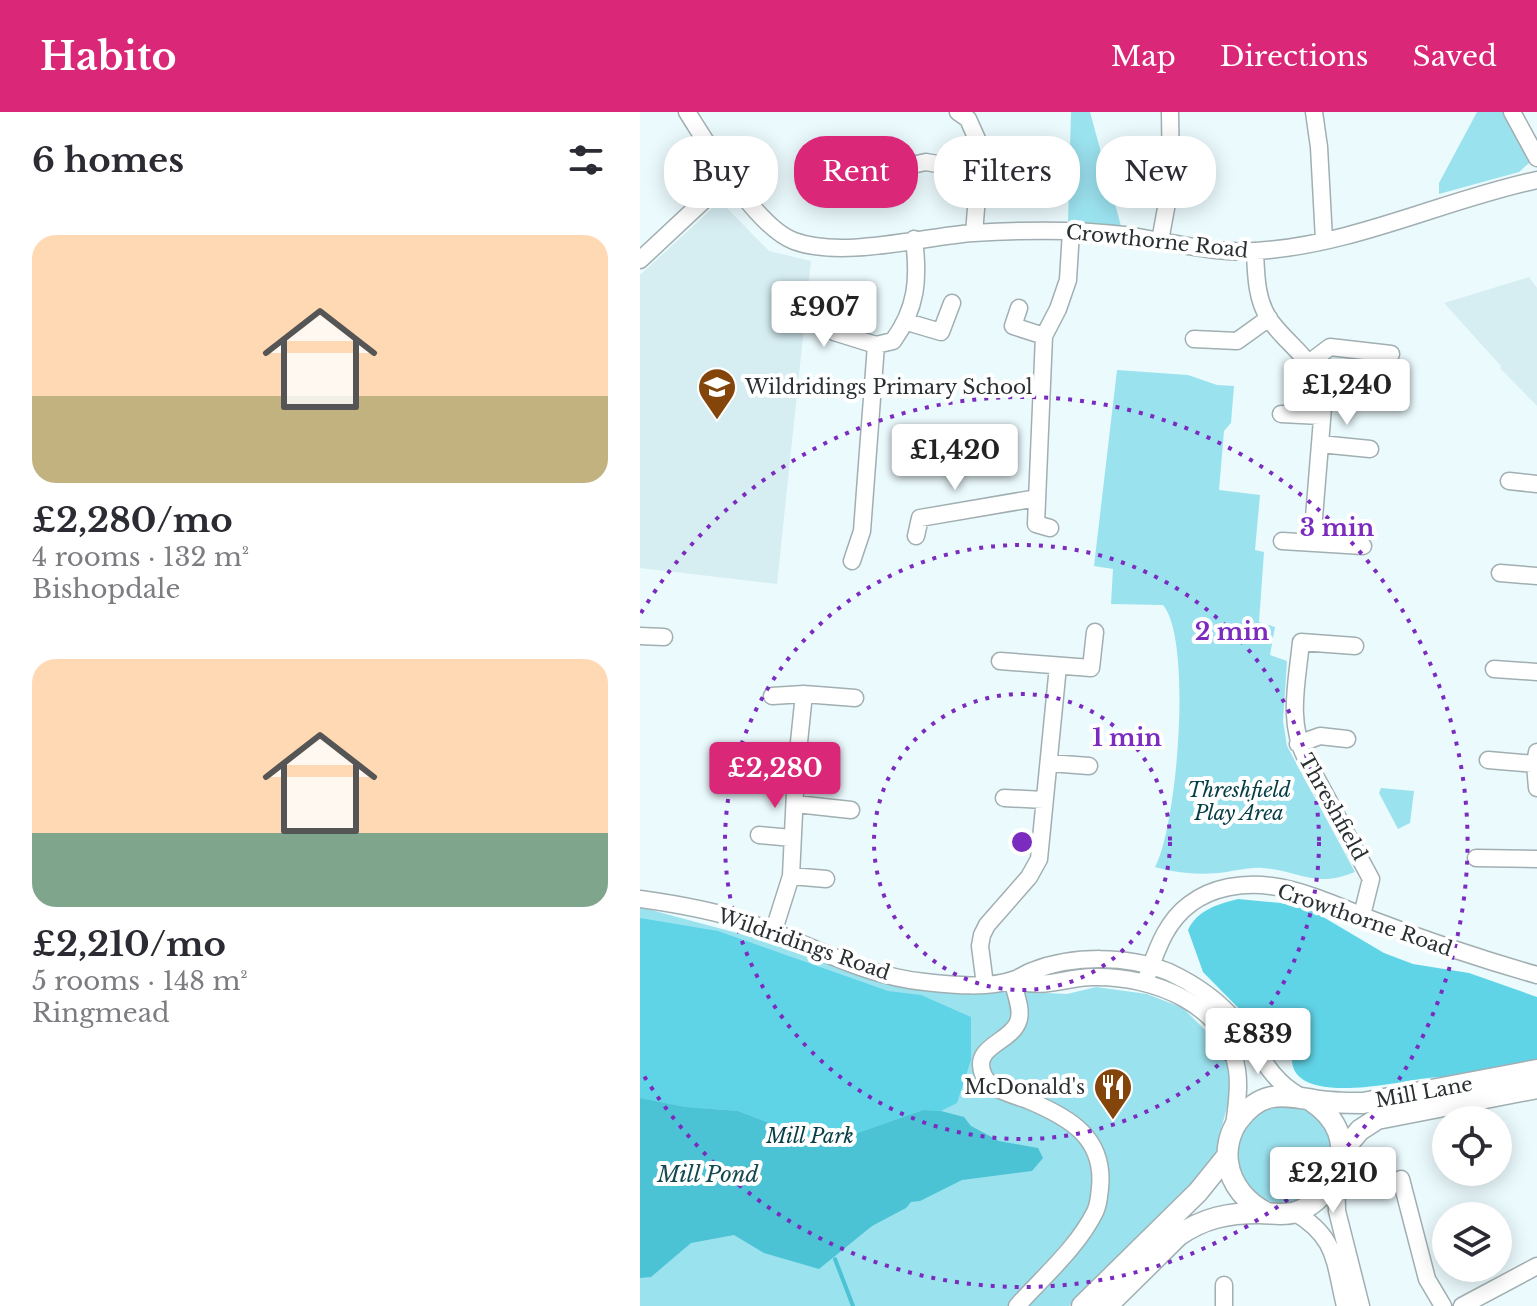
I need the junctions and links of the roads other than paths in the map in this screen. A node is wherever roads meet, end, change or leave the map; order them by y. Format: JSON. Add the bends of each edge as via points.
{"nodes":[{"id":1,"x":687,"y":112,"type":"edge"},
{"id":2,"x":958,"y":112,"type":"edge"},
{"id":3,"x":1170,"y":112,"type":"edge"},
{"id":4,"x":1314,"y":112,"type":"edge"},
{"id":5,"x":1512,"y":112,"type":"edge"},
{"id":6,"x":703,"y":136,"type":"edge"},
{"id":7,"x":976,"y":136,"type":"edge"},
{"id":8,"x":1537,"y":158,"type":"edge"},
{"id":9,"x":1537,"y":180,"type":"edge"},
{"id":10,"x":696,"y":208,"type":"edge"},
{"id":11,"x":756,"y":208,"type":"edge"},
{"id":12,"x":976,"y":208,"type":"edge"},
{"id":13,"x":1071,"y":231,"type":"junction"},
{"id":14,"x":974,"y":233,"type":"junction"},
{"id":15,"x":914,"y":239,"type":"junction"},
{"id":16,"x":1324,"y":240,"type":"junction"},
{"id":17,"x":1160,"y":241,"type":"junction"},
{"id":18,"x":1255,"y":251,"type":"junction"},
{"id":19,"x":640,"y":260,"type":"edge"},
{"id":20,"x":952,"y":303,"type":"dead end"},
{"id":21,"x":1019,"y":308,"type":"dead end"},
{"id":22,"x":841,"y":311,"type":"dead end"},
{"id":23,"x":1269,"y":318,"type":"junction"},
{"id":24,"x":907,"y":322,"type":"junction"},
{"id":25,"x":1044,"y":336,"type":"junction"},
{"id":26,"x":1194,"y":339,"type":"dead end"},
{"id":27,"x":876,"y":345,"type":"junction"},
{"id":28,"x":1391,"y":354,"type":"dead end"},
{"id":29,"x":1310,"y":362,"type":"junction"},
{"id":30,"x":1281,"y":414,"type":"dead end"},
{"id":31,"x":1321,"y":416,"type":"junction"},
{"id":32,"x":1320,"y":444,"type":"junction"},
{"id":33,"x":1370,"y":449,"type":"dead end"},
{"id":34,"x":1509,"y":481,"type":"dead end"},
{"id":35,"x":1537,"y":484,"type":"edge"},
{"id":36,"x":1037,"y":498,"type":"junction"},
{"id":37,"x":1050,"y":528,"type":"dead end"},
{"id":38,"x":916,"y":536,"type":"dead end"},
{"id":39,"x":1282,"y":541,"type":"dead end"},
{"id":40,"x":1312,"y":542,"type":"junction"},
{"id":41,"x":1363,"y":546,"type":"dead end"},
{"id":42,"x":852,"y":561,"type":"dead end"},
{"id":43,"x":1500,"y":573,"type":"dead end"},
{"id":44,"x":1537,"y":576,"type":"edge"},
{"id":45,"x":1095,"y":632,"type":"dead end"},
{"id":46,"x":640,"y":636,"type":"edge"},
{"id":47,"x":664,"y":637,"type":"dead end"},
{"id":48,"x":1355,"y":646,"type":"dead end"},
{"id":49,"x":1000,"y":661,"type":"dead end"},
{"id":50,"x":1058,"y":666,"type":"junction"},
{"id":51,"x":1494,"y":669,"type":"dead end"},
{"id":52,"x":1537,"y":672,"type":"edge"},
{"id":53,"x":804,"y":694,"type":"junction"},
{"id":54,"x":772,"y":696,"type":"dead end"},
{"id":55,"x":855,"y":698,"type":"dead end"},
{"id":56,"x":1347,"y":739,"type":"dead end"},
{"id":57,"x":1298,"y":744,"type":"junction"},
{"id":58,"x":1536,"y":758,"type":"edge"},
{"id":59,"x":1488,"y":760,"type":"dead end"},
{"id":60,"x":1049,"y":763,"type":"junction"},
{"id":61,"x":1089,"y":766,"type":"dead end"},
{"id":62,"x":751,"y":767,"type":"dead end"},
{"id":63,"x":796,"y":771,"type":"junction"},
{"id":64,"x":1537,"y":788,"type":"edge"},
{"id":65,"x":1004,"y":798,"type":"dead end"},
{"id":66,"x":1044,"y":800,"type":"junction"},
{"id":67,"x":796,"y":804,"type":"junction"},
{"id":68,"x":851,"y":810,"type":"dead end"},
{"id":69,"x":759,"y":835,"type":"dead end"},
{"id":70,"x":792,"y":838,"type":"junction"},
{"id":71,"x":1476,"y":858,"type":"dead end"},
{"id":72,"x":1537,"y":859,"type":"edge"},
{"id":73,"x":791,"y":876,"type":"junction"},
{"id":74,"x":826,"y":879,"type":"dead end"},
{"id":75,"x":640,"y":899,"type":"edge"},
{"id":76,"x":1362,"y":915,"type":"junction"},
{"id":77,"x":773,"y":933,"type":"junction"},
{"id":78,"x":1148,"y":974,"type":"junction"},
{"id":79,"x":1537,"y":975,"type":"edge"},
{"id":80,"x":1014,"y":980,"type":"junction"},
{"id":81,"x":985,"y":985,"type":"junction"},
{"id":82,"x":1537,"y":1070,"type":"edge"},
{"id":83,"x":1537,"y":1088,"type":"edge"},
{"id":84,"x":1304,"y":1098,"type":"junction"},
{"id":85,"x":1234,"y":1128,"type":"junction"},
{"id":86,"x":1342,"y":1151,"type":"junction"},
{"id":87,"x":1227,"y":1156,"type":"junction"},
{"id":88,"x":1336,"y":1171,"type":"junction"},
{"id":89,"x":1401,"y":1179,"type":"dead end"},
{"id":90,"x":1294,"y":1212,"type":"junction"},
{"id":91,"x":1267,"y":1213,"type":"junction"},
{"id":92,"x":1537,"y":1266,"type":"edge"},
{"id":93,"x":1224,"y":1285,"type":"dead end"},
{"id":94,"x":1017,"y":1306,"type":"edge"},
{"id":95,"x":1082,"y":1306,"type":"edge"},
{"id":96,"x":1107,"y":1306,"type":"edge"},
{"id":97,"x":1224,"y":1306,"type":"edge"},
{"id":98,"x":1345,"y":1306,"type":"edge"},
{"id":99,"x":1361,"y":1306,"type":"edge"},
{"id":100,"x":1443,"y":1306,"type":"edge"},
{"id":101,"x":1462,"y":1306,"type":"edge"}],
"edges":[{"from":1,"to":6,"type":"street","name":"Crowthorne Road"},
{"from":2,"to":7,"type":"street"},
{"from":3,"to":17,"type":"street","via":[[1171,181]]},
{"from":4,"to":16,"type":"street"},
{"from":5,"to":8,"type":"street"},
{"from":9,"to":16,"type":"street","name":"Crowthorne Road"},
{"from":10,"to":19,"type":"street"},
{"from":11,"to":15,"type":"street","name":"Crowthorne Road","via":[[770,226],[792,240],[831,248]]},
{"from":12,"to":14,"type":"street"},
{"from":13,"to":14,"type":"street","name":"Crowthorne Road"},
{"from":13,"to":17,"type":"street","name":"Crowthorne Road"},
{"from":13,"to":25,"type":"street","via":[[1068,280]]},
{"from":14,"to":15,"type":"street","name":"Crowthorne Road"},
{"from":15,"to":24,"type":"street","via":[[918,281]]},
{"from":16,"to":18,"type":"street","name":"Crowthorne Road"},
{"from":17,"to":18,"type":"street","name":"Crowthorne Road"},
{"from":18,"to":23,"type":"street","via":[[1258,294]]},
{"from":20,"to":24,"type":"street","via":[[941,332]]},
{"from":21,"to":25,"type":"street","via":[[1013,326]]},
{"from":22,"to":27,"type":"street","via":[[834,332]]},
{"from":23,"to":26,"type":"street","via":[[1237,341]]},
{"from":23,"to":29,"type":"street"},
{"from":24,"to":27,"type":"street","via":[[893,341]]},
{"from":25,"to":36,"type":"street"},
{"from":27,"to":42,"type":"street","via":[[862,531]]},
{"from":28,"to":29,"type":"street","via":[[1330,347]]},
{"from":29,"to":31,"type":"street","via":[[1324,395]]},
{"from":30,"to":31,"type":"street"},
{"from":31,"to":32,"type":"street"},
{"from":32,"to":33,"type":"street"},
{"from":32,"to":40,"type":"street"},
{"from":34,"to":35,"type":"street"},
{"from":36,"to":37,"type":"street","via":[[1036,524]]},
{"from":36,"to":38,"type":"street","via":[[920,518]]},
{"from":39,"to":40,"type":"street"},
{"from":40,"to":41,"type":"street"},
{"from":43,"to":44,"type":"street"},
{"from":45,"to":50,"type":"street","via":[[1091,668]]},
{"from":46,"to":47,"type":"street"},
{"from":48,"to":57,"type":"street","name":"Threshfield","via":[[1301,642],[1293,721]]},
{"from":49,"to":50,"type":"street"},
{"from":50,"to":60,"type":"street"},
{"from":51,"to":52,"type":"street"},
{"from":53,"to":54,"type":"street"},
{"from":53,"to":55,"type":"street"},
{"from":53,"to":63,"type":"street"},
{"from":56,"to":57,"type":"street","name":"Threshfield","via":[[1320,736]]},
{"from":57,"to":76,"type":"street","name":"Threshfield","via":[[1371,879]]},
{"from":58,"to":59,"type":"street"},
{"from":58,"to":64,"type":"street"},
{"from":60,"to":61,"type":"street"},
{"from":60,"to":66,"type":"street"},
{"from":62,"to":63,"type":"street"},
{"from":63,"to":67,"type":"street"},
{"from":65,"to":66,"type":"street"},
{"from":66,"to":81,"type":"street","via":[[1039,859],[982,935]]},
{"from":67,"to":68,"type":"street"},
{"from":67,"to":70,"type":"street"},
{"from":69,"to":70,"type":"street"},
{"from":70,"to":73,"type":"street"},
{"from":71,"to":72,"type":"street"},
{"from":73,"to":74,"type":"street"},
{"from":73,"to":77,"type":"street"},
{"from":75,"to":77,"type":"street","name":"Wildridings Road","via":[[712,912]]},
{"from":76,"to":78,"type":"street","name":"Crowthorne Road","via":[[1274,886],[1232,887],[1181,911],[1160,942]]},
{"from":76,"to":79,"type":"street","name":"Crowthorne Road","via":[[1467,956]]},
{"from":77,"to":81,"type":"street","name":"Wildridings Road","via":[[900,978]]},
{"from":78,"to":80,"type":"street","name":"Wildridings Road","via":[[1121,960],[1086,960],[1031,971]]},
{"from":78,"to":84,"type":"street","name":"Wildridings Road","via":[[1192,984],[1217,1002],[1275,1080]]},
{"from":78,"to":85,"type":"street","name":"Wildridings Road","via":[[1209,1018],[1224,1036],[1237,1071]]},
{"from":80,"to":81,"type":"street","name":"Wildridings Road"},
{"from":80,"to":94,"type":"street","via":[[1018,1021],[986,1050],[982,1072],[992,1084],[1057,1112],[1077,1128],[1094,1146],[1101,1178],[1097,1209],[1087,1225]]},
{"from":82,"to":84,"type":"main road","name":"Mill Lane","via":[[1363,1103]]},
{"from":83,"to":86,"type":"main road","name":"Mill Lane","via":[[1377,1119]]},
{"from":84,"to":85,"type":"main road","name":"Mill Lane","via":[[1276,1096],[1256,1102]]},
{"from":84,"to":86,"type":"main road","via":[[1335,1125]]},
{"from":85,"to":87,"type":"main road"},
{"from":86,"to":88,"type":"main road","name":"Mill Lane"},
{"from":87,"to":91,"type":"main road","via":[[1238,1188]]},
{"from":87,"to":95,"type":"main road","via":[[1198,1192]]},
{"from":88,"to":90,"type":"main road","name":"Mill Lane","via":[[1321,1196]]},
{"from":88,"to":99,"type":"street","via":[[1337,1211]]},
{"from":89,"to":100,"type":"street","via":[[1427,1279]]},
{"from":90,"to":91,"type":"main road"},
{"from":90,"to":98,"type":"street","via":[[1327,1239]]},
{"from":91,"to":96,"type":"main road","via":[[1222,1216],[1191,1227]]},
{"from":92,"to":101,"type":"street"},
{"from":93,"to":97,"type":"street"}]}
